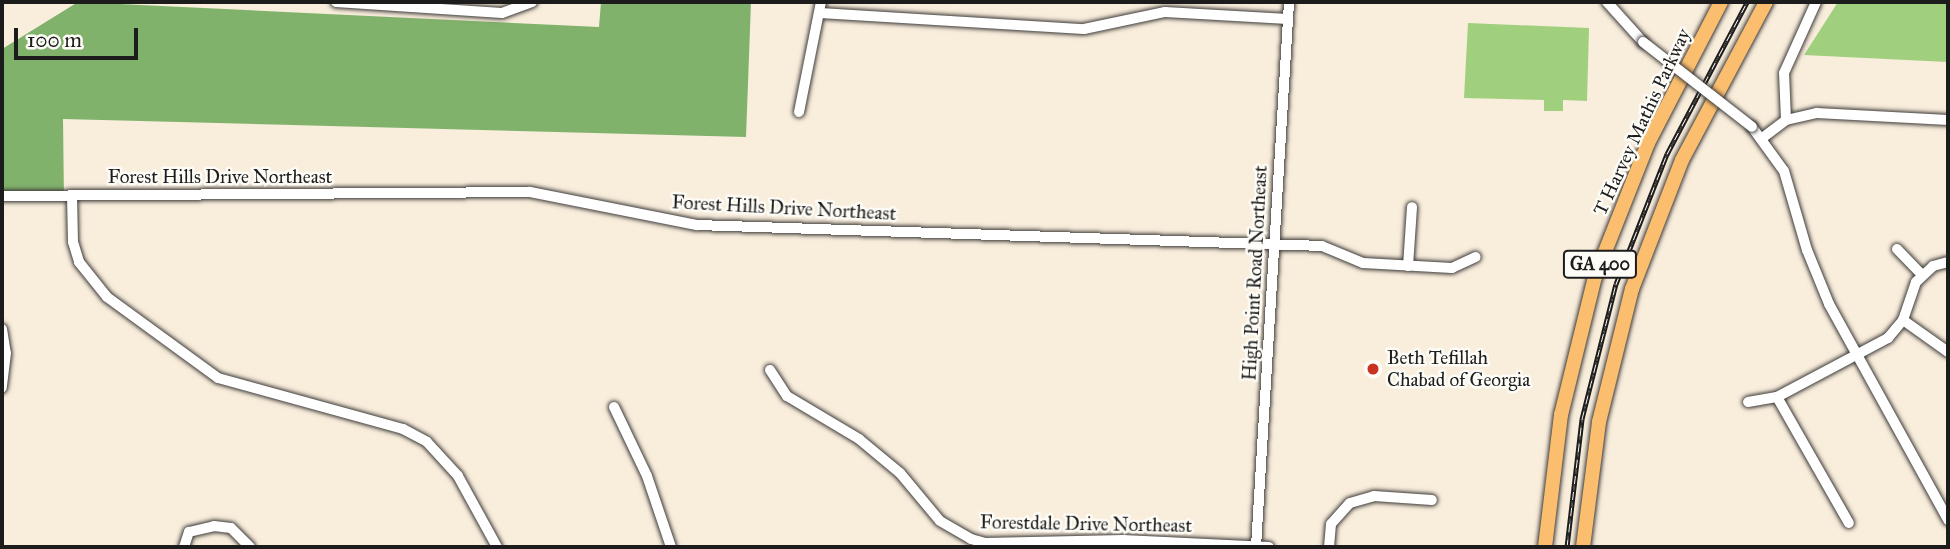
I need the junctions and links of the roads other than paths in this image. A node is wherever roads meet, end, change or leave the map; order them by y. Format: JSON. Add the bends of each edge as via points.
{"nodes":[{"id":1,"x":336,"y":2,"type":"edge"},
{"id":2,"x":532,"y":2,"type":"edge"},
{"id":3,"x":1289,"y":2,"type":"edge"},
{"id":4,"x":1607,"y":2,"type":"edge"},
{"id":5,"x":1721,"y":2,"type":"edge"},
{"id":6,"x":1767,"y":2,"type":"edge"},
{"id":7,"x":1816,"y":2,"type":"edge"},
{"id":8,"x":820,"y":7,"type":"edge"},
{"id":9,"x":1288,"y":19,"type":"junction"},
{"id":10,"x":799,"y":112,"type":"dead end"},
{"id":11,"x":1786,"y":120,"type":"junction"},
{"id":12,"x":1948,"y":120,"type":"edge"},
{"id":13,"x":1761,"y":139,"type":"junction"},
{"id":14,"x":72,"y":195,"type":"junction"},
{"id":15,"x":2,"y":196,"type":"edge"},
{"id":16,"x":1412,"y":207,"type":"dead end"},
{"id":17,"x":1274,"y":244,"type":"junction"},
{"id":18,"x":1897,"y":249,"type":"dead end"},
{"id":19,"x":1476,"y":257,"type":"dead end"},
{"id":20,"x":1948,"y":262,"type":"edge"},
{"id":21,"x":1408,"y":265,"type":"junction"},
{"id":22,"x":1922,"y":275,"type":"junction"},
{"id":23,"x":1903,"y":320,"type":"junction"},
{"id":24,"x":2,"y":328,"type":"edge"},
{"id":25,"x":1948,"y":352,"type":"edge"},
{"id":26,"x":1856,"y":353,"type":"junction"},
{"id":27,"x":770,"y":370,"type":"dead end"},
{"id":28,"x":2,"y":388,"type":"edge"},
{"id":29,"x":1777,"y":397,"type":"junction"},
{"id":30,"x":1748,"y":402,"type":"dead end"},
{"id":31,"x":614,"y":407,"type":"dead end"},
{"id":32,"x":1432,"y":500,"type":"dead end"},
{"id":33,"x":1948,"y":520,"type":"edge"},
{"id":34,"x":1849,"y":523,"type":"dead end"},
{"id":35,"x":184,"y":547,"type":"edge"},
{"id":36,"x":250,"y":547,"type":"edge"},
{"id":37,"x":497,"y":547,"type":"edge"},
{"id":38,"x":671,"y":547,"type":"edge"},
{"id":39,"x":1256,"y":547,"type":"edge"},
{"id":40,"x":1269,"y":547,"type":"edge"},
{"id":41,"x":1329,"y":547,"type":"edge"},
{"id":42,"x":1545,"y":547,"type":"edge"},
{"id":43,"x":1583,"y":547,"type":"edge"}],
"edges":[{"from":1,"to":2,"type":"street","via":[[502,13]]},
{"from":3,"to":9,"type":"street","name":"High Point Road Northeast"},
{"from":4,"to":13,"type":"street","bridge":true,"via":[[1643,42],[1752,127]]},
{"from":5,"to":42,"type":"highway","name":"T Harvey Mathis Parkway","number":"GA 400","via":[[1648,144],[1595,277],[1561,415]]},
{"from":6,"to":43,"type":"highway","number":"GA 400","via":[[1677,171],[1632,289],[1599,422]]},
{"from":7,"to":11,"type":"street","via":[[1784,73]]},
{"from":8,"to":9,"type":"street","via":[[1084,29],[1165,12]]},
{"from":8,"to":10,"type":"street"},
{"from":9,"to":17,"type":"street","name":"High Point Road Northeast"},
{"from":11,"to":12,"type":"street","via":[[1817,113]]},
{"from":11,"to":13,"type":"street"},
{"from":13,"to":26,"type":"street","via":[[1784,171],[1815,274]]},
{"from":14,"to":15,"type":"street","name":"Forest Hills Drive Northeast"},
{"from":14,"to":17,"type":"street","name":"Forest Hills Drive Northeast","via":[[530,192],[697,225]]},
{"from":14,"to":37,"type":"street","via":[[73,242],[79,262],[107,298],[218,377],[403,429],[427,442],[458,476]]},
{"from":16,"to":21,"type":"street"},
{"from":17,"to":21,"type":"street","name":"Forest Hills Drive Northeast","via":[[1322,246],[1363,263]]},
{"from":17,"to":39,"type":"street","name":"High Point Road Northeast"},
{"from":18,"to":22,"type":"street"},
{"from":19,"to":21,"type":"street","name":"Forest Hills Drive Northeast","via":[[1452,268]]},
{"from":20,"to":22,"type":"street"},
{"from":22,"to":23,"type":"street"},
{"from":23,"to":25,"type":"street"},
{"from":23,"to":26,"type":"street","via":[[1888,338]]},
{"from":24,"to":28,"type":"street","via":[[6,354]]},
{"from":26,"to":29,"type":"street"},
{"from":26,"to":33,"type":"street"},
{"from":27,"to":39,"type":"street","name":"Forestdale Drive Northeast","via":[[787,396],[863,442],[900,473],[940,521],[971,539]]},
{"from":29,"to":30,"type":"street"},
{"from":29,"to":34,"type":"street"},
{"from":31,"to":38,"type":"street","via":[[647,476]]},
{"from":32,"to":41,"type":"street","via":[[1374,496],[1350,503],[1331,524]]},
{"from":35,"to":36,"type":"street","via":[[189,532],[214,526],[231,528]]},
{"from":39,"to":40,"type":"street","name":"Forestdale Drive Northeast"}]}
